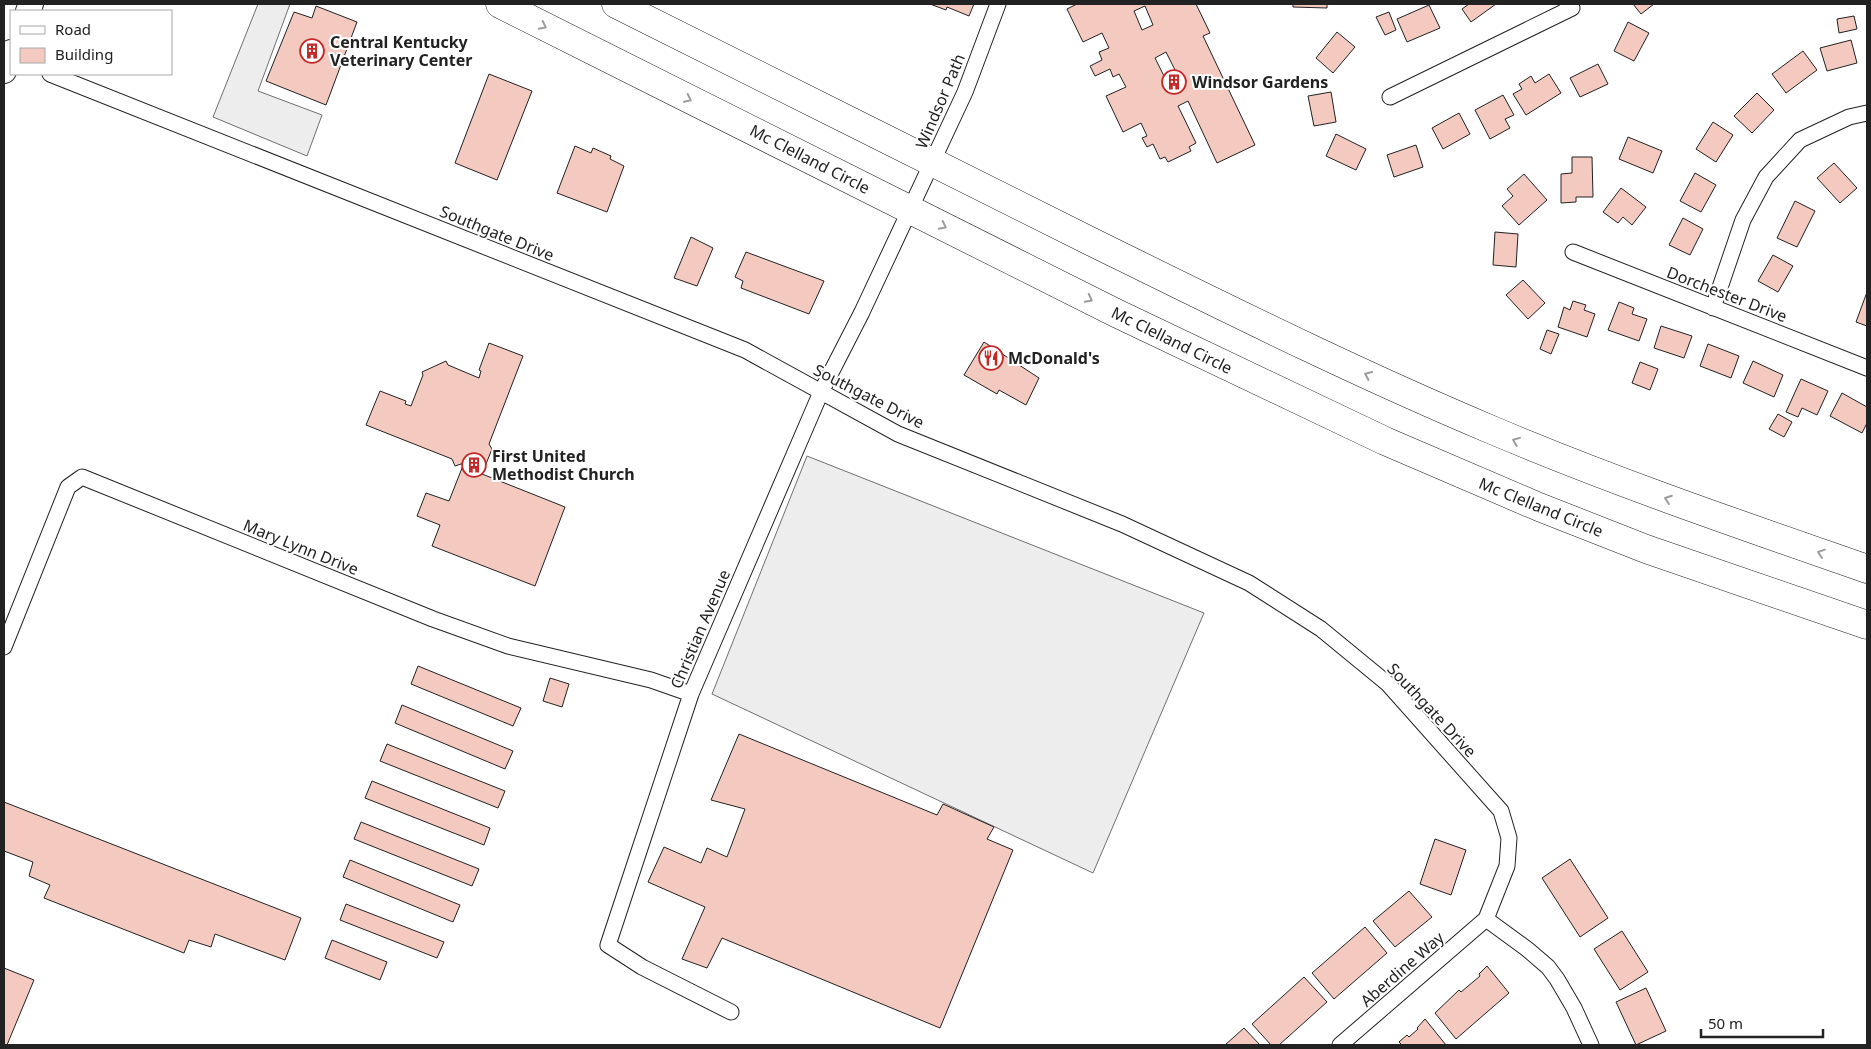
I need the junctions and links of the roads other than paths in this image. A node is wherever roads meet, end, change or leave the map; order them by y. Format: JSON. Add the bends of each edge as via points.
{"nodes":[{"id":1,"x":500,"y":4,"type":"edge"},
{"id":2,"x":616,"y":4,"type":"edge"},
{"id":3,"x":998,"y":4,"type":"edge"},
{"id":4,"x":1570,"y":6,"type":"edge"},
{"id":5,"x":53,"y":75,"type":"edge"},
{"id":6,"x":1390,"y":97,"type":"dead end"},
{"id":7,"x":1867,"y":113,"type":"edge"},
{"id":8,"x":933,"y":163,"type":"junction"},
{"id":9,"x":910,"y":209,"type":"junction"},
{"id":10,"x":1573,"y":252,"type":"dead end"},
{"id":11,"x":1713,"y":308,"type":"junction"},
{"id":12,"x":1867,"y":368,"type":"edge"},
{"id":13,"x":821,"y":392,"type":"junction"},
{"id":14,"x":1867,"y":569,"type":"edge"},
{"id":15,"x":1867,"y":626,"type":"edge"},
{"id":16,"x":4,"y":647,"type":"edge"},
{"id":17,"x":691,"y":694,"type":"junction"},
{"id":18,"x":1486,"y":919,"type":"junction"},
{"id":19,"x":731,"y":1012,"type":"dead end"},
{"id":20,"x":1340,"y":1045,"type":"edge"},
{"id":21,"x":1591,"y":1045,"type":"edge"}],
"edges":[{"from":1,"to":9,"type":"highway","name":"Mc Clelland Circle","one_way":true},
{"from":2,"to":8,"type":"highway"},
{"from":3,"to":8,"type":"street","name":"Windsor Path","via":[[965,92]]},
{"from":4,"to":6,"type":"street"},
{"from":5,"to":13,"type":"street","name":"Southgate Drive","via":[[745,350]]},
{"from":7,"to":11,"type":"street","via":[[1848,117],[1800,140],[1766,177],[1744,220]]},
{"from":8,"to":9,"type":"street","name":"Windsor Path"},
{"from":14,"to":8,"type":"highway","one_way":true,"via":[[1630,485],[1480,426],[1274,332]]},
{"from":9,"to":13,"type":"street","name":"Christian Avenue"},
{"from":9,"to":15,"type":"highway","name":"Mc Clelland Circle","one_way":true,"via":[[1385,442],[1646,549]]},
{"from":10,"to":11,"type":"street","name":"Dorchester Drive"},
{"from":11,"to":12,"type":"street","name":"Dorchester Drive"},
{"from":13,"to":17,"type":"street","name":"Christian Avenue"},
{"from":13,"to":18,"type":"street","name":"Southgate Drive","via":[[898,434],[1122,524],[1249,583],[1321,629],[1388,684],[1501,811],[1510,838],[1507,866]]},
{"from":16,"to":17,"type":"street","name":"Mary Lynn Drive","via":[[68,487],[82,477],[433,620],[508,646],[651,680]]},
{"from":17,"to":19,"type":"street","name":"Christian Avenue","via":[[608,945],[642,967]]},
{"from":18,"to":20,"type":"street","name":"Aberdine Way"},
{"from":18,"to":21,"type":"street","via":[[1548,967],[1574,1008]]}]}
